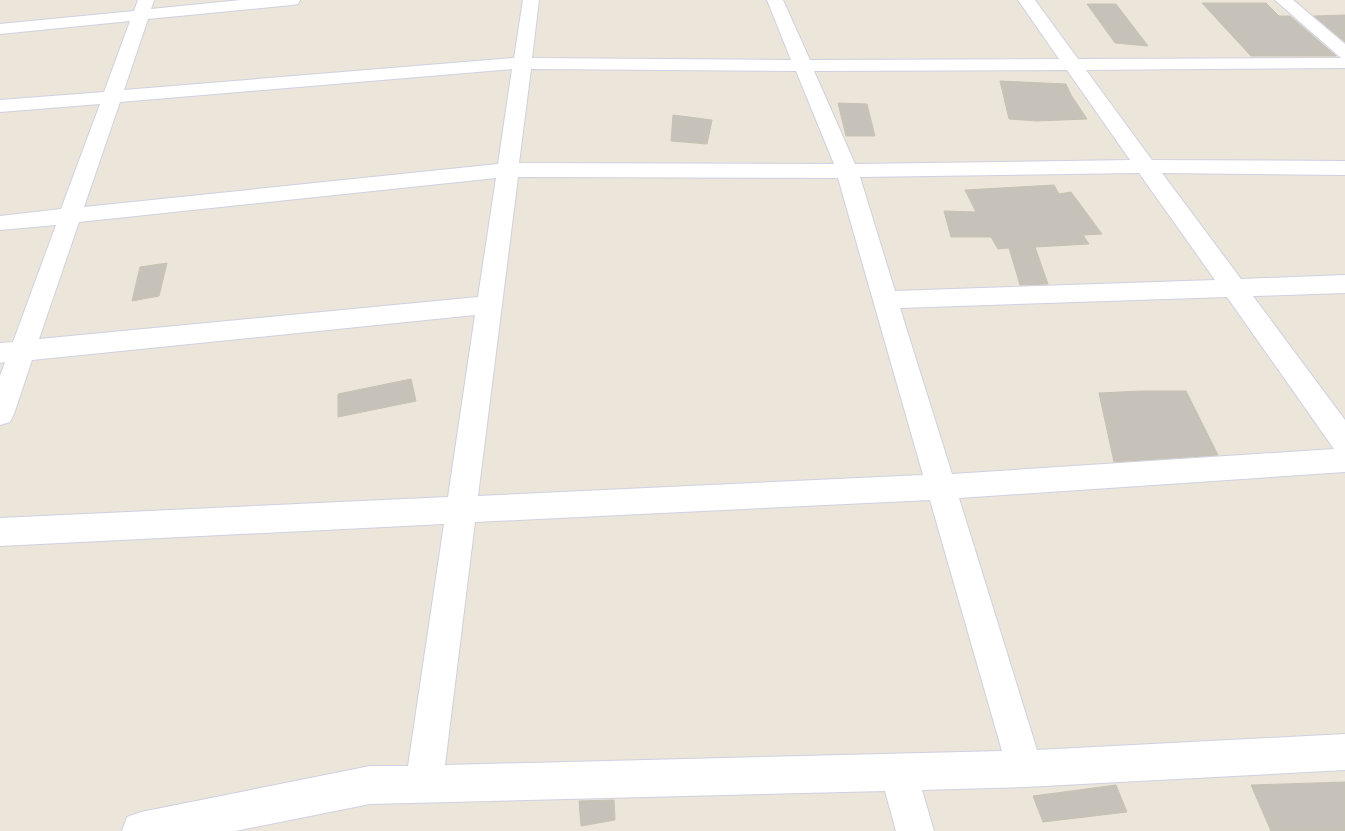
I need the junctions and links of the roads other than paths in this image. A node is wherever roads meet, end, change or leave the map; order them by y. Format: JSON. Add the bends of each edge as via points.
{"nodes":[{"id":1,"x":292,"y":0,"type":"edge"},
{"id":2,"x":531,"y":0,"type":"edge"},
{"id":3,"x":775,"y":0,"type":"edge"},
{"id":4,"x":1026,"y":0,"type":"edge"},
{"id":5,"x":1283,"y":0,"type":"edge"},
{"id":6,"x":144,"y":7,"type":"edge"},
{"id":7,"x":0,"y":28,"type":"edge"},
{"id":8,"x":1345,"y":52,"type":"edge"},
{"id":9,"x":522,"y":62,"type":"junction"},
{"id":10,"x":1345,"y":64,"type":"edge"},
{"id":11,"x":802,"y":66,"type":"junction"},
{"id":12,"x":1074,"y":66,"type":"junction"},
{"id":13,"x":112,"y":96,"type":"junction"},
{"id":14,"x":0,"y":106,"type":"edge"},
{"id":15,"x":1146,"y":166,"type":"junction"},
{"id":16,"x":1345,"y":168,"type":"edge"},
{"id":17,"x":508,"y":170,"type":"junction"},
{"id":18,"x":847,"y":171,"type":"junction"},
{"id":19,"x":71,"y":214,"type":"junction"},
{"id":20,"x":0,"y":223,"type":"edge"},
{"id":21,"x":1345,"y":284,"type":"edge"},
{"id":22,"x":1234,"y":288,"type":"junction"},
{"id":23,"x":886,"y":300,"type":"junction"},
{"id":24,"x":489,"y":305,"type":"junction"},
{"id":25,"x":11,"y":352,"type":"edge"},
{"id":26,"x":0,"y":414,"type":"edge"},
{"id":27,"x":1345,"y":442,"type":"edge"},
{"id":28,"x":1345,"y":460,"type":"edge"},
{"id":29,"x":941,"y":487,"type":"junction"},
{"id":30,"x":462,"y":510,"type":"junction"},
{"id":31,"x":0,"y":532,"type":"edge"},
{"id":32,"x":1345,"y":752,"type":"edge"},
{"id":33,"x":1025,"y":769,"type":"junction"},
{"id":34,"x":900,"y":772,"type":"junction"},
{"id":35,"x":424,"y":783,"type":"junction"},
{"id":36,"x":141,"y":831,"type":"edge"},
{"id":37,"x":915,"y":831,"type":"edge"}],
"edges":[{"from":1,"to":6,"type":"street"},
{"from":2,"to":9,"type":"street"},
{"from":3,"to":11,"type":"street"},
{"from":4,"to":12,"type":"street"},
{"from":5,"to":8,"type":"street"},
{"from":6,"to":7,"type":"street"},
{"from":6,"to":13,"type":"street"},
{"from":9,"to":11,"type":"street"},
{"from":9,"to":13,"type":"street"},
{"from":9,"to":17,"type":"street"},
{"from":10,"to":12,"type":"street"},
{"from":11,"to":12,"type":"street"},
{"from":11,"to":18,"type":"street"},
{"from":12,"to":15,"type":"street"},
{"from":13,"to":14,"type":"street"},
{"from":13,"to":19,"type":"street"},
{"from":15,"to":16,"type":"street"},
{"from":15,"to":18,"type":"street"},
{"from":15,"to":22,"type":"street"},
{"from":17,"to":18,"type":"street"},
{"from":17,"to":19,"type":"street"},
{"from":17,"to":24,"type":"street"},
{"from":18,"to":23,"type":"street"},
{"from":19,"to":20,"type":"street"},
{"from":19,"to":25,"type":"street"},
{"from":21,"to":22,"type":"street"},
{"from":22,"to":23,"type":"street"},
{"from":22,"to":27,"type":"street"},
{"from":23,"to":29,"type":"street"},
{"from":24,"to":25,"type":"street"},
{"from":24,"to":30,"type":"street"},
{"from":25,"to":26,"type":"street"},
{"from":28,"to":29,"type":"street"},
{"from":29,"to":30,"type":"street"},
{"from":29,"to":33,"type":"street"},
{"from":30,"to":31,"type":"street"},
{"from":30,"to":35,"type":"street"},
{"from":32,"to":33,"type":"street"},
{"from":33,"to":34,"type":"street"},
{"from":34,"to":35,"type":"street"},
{"from":34,"to":37,"type":"street"},
{"from":35,"to":36,"type":"street","via":[[370,785]]}]}
